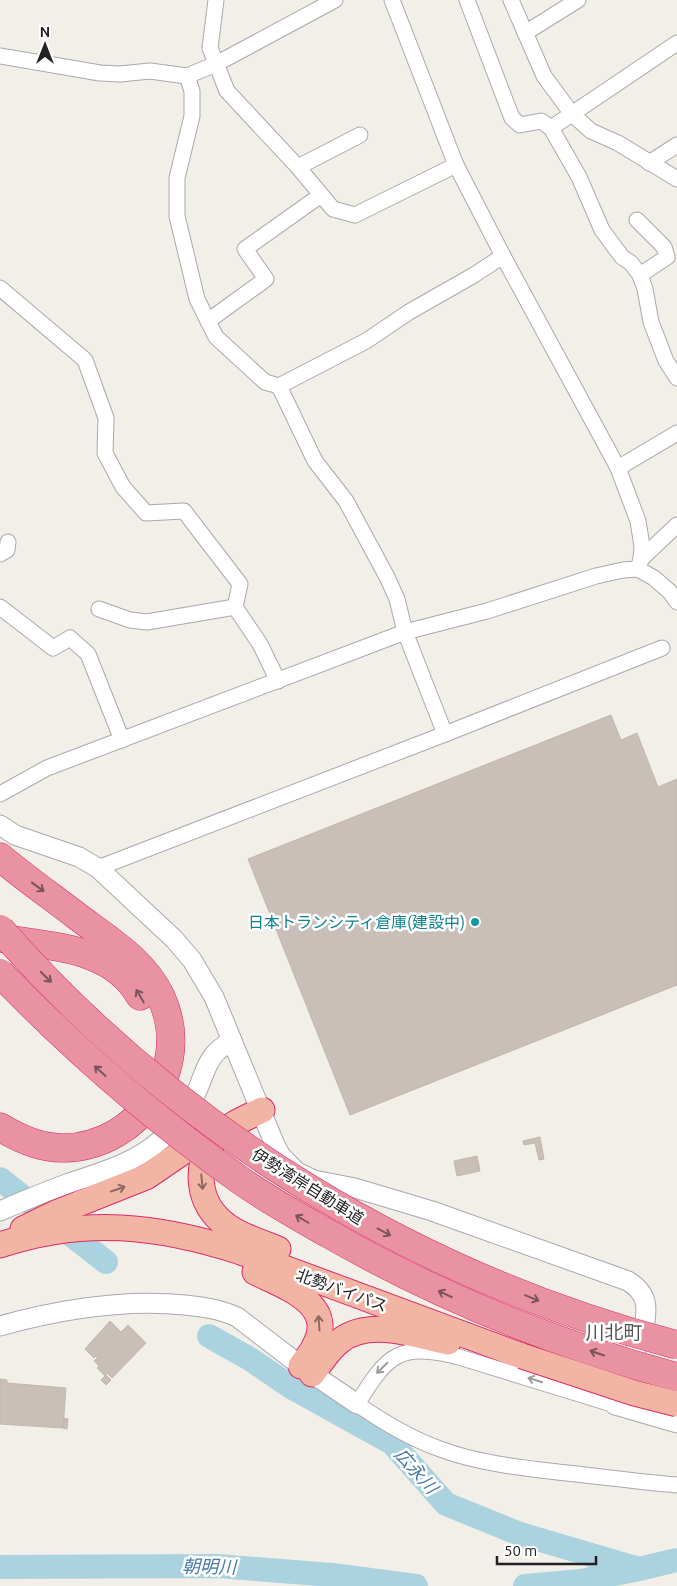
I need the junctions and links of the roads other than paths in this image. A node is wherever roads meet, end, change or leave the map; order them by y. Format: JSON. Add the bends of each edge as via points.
{"nodes":[{"id":1,"x":216,"y":0,"type":"edge"},
{"id":2,"x":335,"y":0,"type":"edge"},
{"id":3,"x":392,"y":0,"type":"edge"},
{"id":4,"x":467,"y":0,"type":"edge"},
{"id":5,"x":511,"y":0,"type":"edge"},
{"id":6,"x":578,"y":0,"type":"edge"},
{"id":7,"x":525,"y":33,"type":"junction"},
{"id":8,"x":677,"y":43,"type":"edge"},
{"id":9,"x":0,"y":56,"type":"edge"},
{"id":10,"x":216,"y":64,"type":"junction"},
{"id":11,"x":187,"y":76,"type":"junction"},
{"id":12,"x":572,"y":114,"type":"junction"},
{"id":13,"x":551,"y":128,"type":"junction"},
{"id":14,"x":360,"y":135,"type":"dead end"},
{"id":15,"x":677,"y":145,"type":"edge"},
{"id":16,"x":649,"y":163,"type":"junction"},
{"id":17,"x":456,"y":165,"type":"junction"},
{"id":18,"x":298,"y":167,"type":"junction"},
{"id":19,"x":677,"y":179,"type":"edge"},
{"id":20,"x":321,"y":195,"type":"junction"},
{"id":21,"x":637,"y":220,"type":"dead end"},
{"id":22,"x":503,"y":256,"type":"junction"},
{"id":23,"x":640,"y":275,"type":"junction"},
{"id":24,"x":0,"y":288,"type":"edge"},
{"id":25,"x":208,"y":321,"type":"junction"},
{"id":26,"x":677,"y":378,"type":"edge"},
{"id":27,"x":280,"y":386,"type":"junction"},
{"id":28,"x":677,"y":433,"type":"edge"},
{"id":29,"x":618,"y":468,"type":"junction"},
{"id":30,"x":677,"y":525,"type":"edge"},
{"id":31,"x":640,"y":564,"type":"junction"},
{"id":32,"x":677,"y":602,"type":"edge"},
{"id":33,"x":0,"y":607,"type":"edge"},
{"id":34,"x":235,"y":607,"type":"junction"},
{"id":35,"x":99,"y":609,"type":"dead end"},
{"id":36,"x":405,"y":632,"type":"junction"},
{"id":37,"x":662,"y":648,"type":"dead end"},
{"id":38,"x":278,"y":681,"type":"junction"},
{"id":39,"x":445,"y":734,"type":"junction"},
{"id":40,"x":122,"y":740,"type":"junction"},
{"id":41,"x":0,"y":794,"type":"edge"},
{"id":42,"x":0,"y":825,"type":"edge"},
{"id":43,"x":0,"y":857,"type":"edge"},
{"id":44,"x":98,"y":868,"type":"junction"},
{"id":45,"x":0,"y":929,"type":"edge"},
{"id":46,"x":0,"y":938,"type":"edge"},
{"id":47,"x":0,"y":973,"type":"edge"},
{"id":48,"x":232,"y":1041,"type":"junction"},
{"id":49,"x":0,"y":1110,"type":"edge"},
{"id":50,"x":262,"y":1110,"type":"junction"},
{"id":51,"x":0,"y":1127,"type":"edge"},
{"id":52,"x":6,"y":1208,"type":"edge"},
{"id":53,"x":42,"y":1228,"type":"junction"},
{"id":54,"x":94,"y":1230,"type":"junction"},
{"id":55,"x":0,"y":1241,"type":"edge"},
{"id":56,"x":0,"y":1245,"type":"edge"},
{"id":57,"x":0,"y":1326,"type":"edge"},
{"id":58,"x":479,"y":1340,"type":"junction"},
{"id":59,"x":677,"y":1345,"type":"edge"},
{"id":60,"x":522,"y":1356,"type":"junction"},
{"id":61,"x":306,"y":1370,"type":"junction"},
{"id":62,"x":677,"y":1376,"type":"edge"},
{"id":63,"x":356,"y":1404,"type":"junction"},
{"id":64,"x":677,"y":1404,"type":"edge"},
{"id":65,"x":615,"y":1405,"type":"junction"},
{"id":66,"x":677,"y":1423,"type":"edge"},
{"id":67,"x":677,"y":1485,"type":"edge"}],
"edges":[{"from":1,"to":10,"type":"street","via":[[210,48]]},
{"from":2,"to":10,"type":"street"},
{"from":3,"to":17,"type":"street"},
{"from":4,"to":13,"type":"street","via":[[512,118],[520,125],[541,120]]},
{"from":5,"to":7,"type":"street"},
{"from":6,"to":7,"type":"street"},
{"from":7,"to":12,"type":"street","via":[[544,76]]},
{"from":8,"to":12,"type":"street"},
{"from":9,"to":11,"type":"street","via":[[100,73],[150,71]]},
{"from":10,"to":11,"type":"street"},
{"from":10,"to":18,"type":"street","via":[[227,91]]},
{"from":11,"to":25,"type":"street","via":[[192,91],[192,116],[177,178],[177,216],[197,299]]},
{"from":12,"to":13,"type":"street"},
{"from":12,"to":16,"type":"street","via":[[591,131],[618,142]]},
{"from":13,"to":23,"type":"street","via":[[579,176],[602,230]]},
{"from":14,"to":18,"type":"street"},
{"from":15,"to":16,"type":"street"},
{"from":16,"to":19,"type":"street"},
{"from":17,"to":20,"type":"street","via":[[355,215],[332,209]]},
{"from":17,"to":22,"type":"street"},
{"from":18,"to":20,"type":"street"},
{"from":20,"to":25,"type":"street","via":[[245,249],[266,279]]},
{"from":21,"to":23,"type":"street","via":[[664,247],[667,257]]},
{"from":22,"to":27,"type":"street","via":[[366,341]]},
{"from":22,"to":29,"type":"street"},
{"from":23,"to":26,"type":"street","via":[[651,322],[666,361]]},
{"from":24,"to":34,"type":"street","via":[[84,360],[106,418],[104,452],[123,487],[146,513],[184,511],[240,584]]},
{"from":25,"to":27,"type":"street","via":[[216,337],[265,382]]},
{"from":27,"to":36,"type":"street","via":[[315,461],[346,501],[387,577],[397,599]]},
{"from":28,"to":29,"type":"street"},
{"from":29,"to":31,"type":"street","via":[[638,521],[642,546]]},
{"from":30,"to":31,"type":"street"},
{"from":31,"to":32,"type":"street"},
{"from":31,"to":36,"type":"street","via":[[487,611]]},
{"from":33,"to":40,"type":"street","via":[[53,648],[70,638],[88,654]]},
{"from":34,"to":35,"type":"street","via":[[147,622],[130,620]]},
{"from":34,"to":38,"type":"street","via":[[260,644]]},
{"from":36,"to":38,"type":"street"},
{"from":36,"to":39,"type":"street"},
{"from":37,"to":39,"type":"street"},
{"from":38,"to":40,"type":"street"},
{"from":39,"to":44,"type":"street"},
{"from":40,"to":41,"type":"street","via":[[47,768]]},
{"from":42,"to":44,"type":"street","via":[[15,835],[79,857]]},
{"from":43,"to":51,"type":"highway","one_way":true,"via":[[135,961],[154,983],[170,1030],[168,1063],[157,1093],[135,1120],[120,1131],[103,1140],[64,1148],[30,1143]]},
{"from":44,"to":48,"type":"street","via":[[174,938],[192,960],[214,997]]},
{"from":45,"to":59,"type":"highway","name":"伊勢湾岸自動車道","one_way":true,"bridge":true,"via":[[111,1041],[168,1090],[317,1194],[383,1232],[461,1269],[568,1312]]},
{"from":49,"to":46,"type":"highway","one_way":true,"via":[[39,1131],[75,1133],[92,1128],[123,1110],[138,1093],[146,1078],[153,1042],[151,1021],[135,987],[105,962],[67,948]]},
{"from":62,"to":47,"type":"highway","name":"伊勢湾岸自動車道","one_way":true,"bridge":true,"via":[[616,1360],[537,1333],[448,1296],[293,1214],[241,1181],[149,1112],[74,1046]]},
{"from":48,"to":50,"type":"street"},
{"from":48,"to":52,"type":"street","via":[[213,1055],[187,1109],[157,1144],[115,1167]]},
{"from":53,"to":50,"type":"highway","one_way":true,"via":[[72,1206],[146,1177],[211,1133]]},
{"from":50,"to":58,"type":"highway","one_way":true,"via":[[217,1137],[208,1149],[200,1176],[210,1210],[217,1218],[238,1232],[432,1314]]},
{"from":50,"to":65,"type":"street","via":[[281,1156],[297,1172],[314,1180],[355,1188],[432,1211],[637,1286],[646,1306],[643,1331]]},
{"from":53,"to":54,"type":"highway"},
{"from":53,"to":55,"type":"highway"},
{"from":53,"to":56,"type":"highway"},
{"from":54,"to":58,"type":"highway","name":"北勢バイパス","via":[[118,1227],[207,1241]]},
{"from":61,"to":54,"type":"highway","one_way":true,"via":[[320,1330],[318,1313],[307,1300],[232,1260],[201,1248],[146,1235]]},
{"from":57,"to":61,"type":"street","via":[[84,1307],[139,1303],[195,1306],[237,1317]]},
{"from":58,"to":60,"type":"highway","name":"北勢バイパス"},
{"from":60,"to":61,"type":"highway","via":[[374,1329],[362,1330],[340,1341]]},
{"from":60,"to":64,"type":"highway","name":"北勢バイパス","bridge":true},
{"from":61,"to":63,"type":"street"},
{"from":65,"to":63,"type":"street","one_way":true,"via":[[436,1351],[408,1352],[393,1357],[374,1375]]},
{"from":63,"to":67,"type":"street","via":[[413,1438],[470,1458]]},
{"from":65,"to":66,"type":"street"}]}
